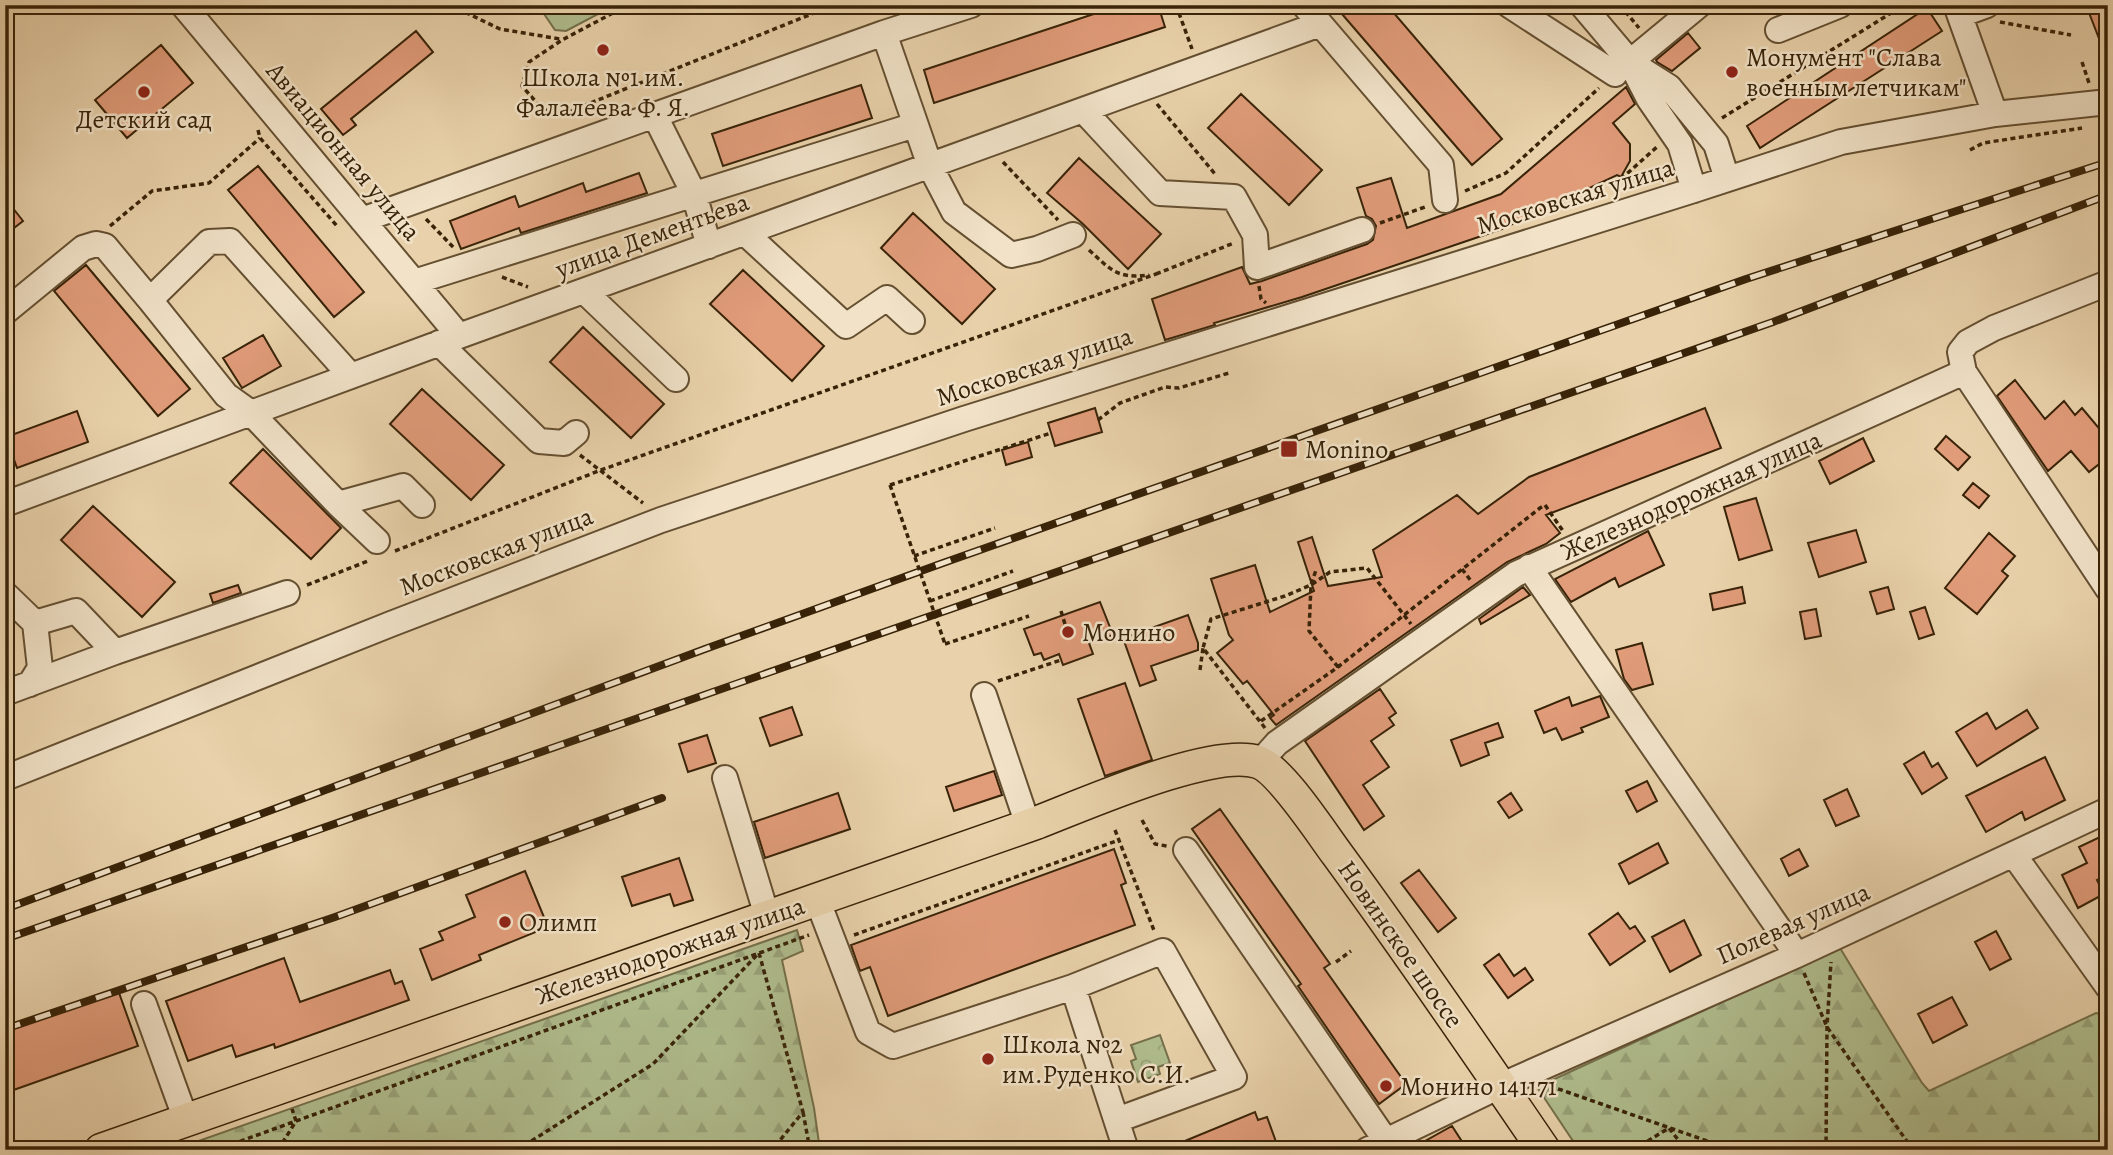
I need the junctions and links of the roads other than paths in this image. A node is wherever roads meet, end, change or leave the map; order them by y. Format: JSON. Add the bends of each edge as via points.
{"nodes":[{"id":1,"x":183,"y":5,"type":"edge"},
{"id":2,"x":971,"y":5,"type":"edge"},
{"id":3,"x":1509,"y":5,"type":"edge"},
{"id":4,"x":1582,"y":5,"type":"edge"},
{"id":5,"x":1699,"y":5,"type":"edge"},
{"id":6,"x":1840,"y":5,"type":"edge"},
{"id":7,"x":1958,"y":10,"type":"edge"},
{"id":8,"x":1992,"y":13,"type":"edge"},
{"id":9,"x":1312,"y":15,"type":"edge"},
{"id":10,"x":1778,"y":30,"type":"dead end"},
{"id":11,"x":884,"y":33,"type":"junction"},
{"id":12,"x":1623,"y":68,"type":"junction"},
{"id":13,"x":2108,"y":102,"type":"edge"},
{"id":14,"x":1084,"y":111,"type":"junction"},
{"id":15,"x":1995,"y":114,"type":"junction"},
{"id":16,"x":654,"y":116,"type":"junction"},
{"id":17,"x":915,"y":125,"type":"junction"},
{"id":18,"x":930,"y":166,"type":"junction"},
{"id":19,"x":1727,"y":179,"type":"junction"},
{"id":20,"x":1694,"y":190,"type":"junction"},
{"id":21,"x":694,"y":194,"type":"junction"},
{"id":22,"x":1445,"y":200,"type":"road end"},
{"id":23,"x":362,"y":220,"type":"junction"},
{"id":24,"x":1363,"y":230,"type":"road end"},
{"id":25,"x":745,"y":233,"type":"junction"},
{"id":26,"x":1073,"y":235,"type":"road end"},
{"id":27,"x":709,"y":246,"type":"junction"},
{"id":28,"x":414,"y":282,"type":"junction"},
{"id":29,"x":2108,"y":283,"type":"edge"},
{"id":30,"x":584,"y":291,"type":"junction"},
{"id":31,"x":150,"y":300,"type":"junction"},
{"id":32,"x":5,"y":312,"type":"edge"},
{"id":33,"x":912,"y":320,"type":"dead end"},
{"id":34,"x":449,"y":339,"type":"junction"},
{"id":35,"x":1964,"y":372,"type":"junction"},
{"id":36,"x":351,"y":376,"type":"junction"},
{"id":37,"x":676,"y":379,"type":"dead end"},
{"id":38,"x":251,"y":413,"type":"junction"},
{"id":39,"x":570,"y":438,"type":"road end"},
{"id":40,"x":5,"y":504,"type":"edge"},
{"id":41,"x":338,"y":504,"type":"junction"},
{"id":42,"x":422,"y":505,"type":"dead end"},
{"id":43,"x":380,"y":551,"type":"road end"},
{"id":44,"x":1529,"y":567,"type":"junction"},
{"id":45,"x":2108,"y":589,"type":"edge"},
{"id":46,"x":287,"y":593,"type":"road end"},
{"id":47,"x":5,"y":594,"type":"edge"},
{"id":48,"x":35,"y":623,"type":"junction"},
{"id":49,"x":115,"y":652,"type":"junction"},
{"id":50,"x":30,"y":684,"type":"junction"},
{"id":51,"x":5,"y":692,"type":"edge"},
{"id":52,"x":984,"y":695,"type":"road end"},
{"id":53,"x":1259,"y":755,"type":"junction"},
{"id":54,"x":5,"y":778,"type":"edge"},
{"id":55,"x":725,"y":778,"type":"dead end"},
{"id":56,"x":2108,"y":810,"type":"edge"},
{"id":57,"x":1028,"y":825,"type":"junction"},
{"id":58,"x":1186,"y":850,"type":"road end"},
{"id":59,"x":2014,"y":855,"type":"junction"},
{"id":60,"x":767,"y":916,"type":"junction"},
{"id":61,"x":826,"y":923,"type":"junction"},
{"id":62,"x":1797,"y":955,"type":"junction"},
{"id":63,"x":1073,"y":987,"type":"junction"},
{"id":64,"x":2108,"y":987,"type":"edge"},
{"id":65,"x":144,"y":1004,"type":"dead end"},
{"id":66,"x":1508,"y":1082,"type":"junction"},
{"id":67,"x":186,"y":1120,"type":"junction"},
{"id":68,"x":1117,"y":1120,"type":"junction"},
{"id":69,"x":1376,"y":1145,"type":"edge"},
{"id":70,"x":120,"y":1146,"type":"edge"},
{"id":71,"x":1126,"y":1150,"type":"edge"},
{"id":72,"x":1544,"y":1150,"type":"edge"}],
"edges":[{"from":1,"to":23,"type":"street","name":"Авиационная улица"},
{"from":2,"to":11,"type":"street"},
{"from":3,"to":12,"type":"street"},
{"from":4,"to":12,"type":"street"},
{"from":5,"to":12,"type":"street"},
{"from":6,"to":10,"type":"street"},
{"from":7,"to":8,"type":"street"},
{"from":7,"to":15,"type":"street"},
{"from":9,"to":14,"type":"street","name":"улица Дементьева","via":[[1199,69]]},
{"from":9,"to":22,"type":"street","via":[[1441,165]]},
{"from":11,"to":16,"type":"street"},
{"from":11,"to":17,"type":"street"},
{"from":12,"to":19,"type":"street","via":[[1669,87],[1716,144]]},
{"from":12,"to":20,"type":"street","via":[[1680,144]]},
{"from":13,"to":15,"type":"street","name":"Московская улица"},
{"from":14,"to":18,"type":"street","name":"улица Дементьева"},
{"from":14,"to":24,"type":"street","via":[[1160,193],[1234,197],[1255,235],[1257,267]]},
{"from":15,"to":19,"type":"street","name":"Московская улица","via":[[1841,142]]},
{"from":16,"to":21,"type":"street"},
{"from":16,"to":23,"type":"street"},
{"from":17,"to":18,"type":"street"},
{"from":17,"to":21,"type":"street"},
{"from":18,"to":25,"type":"street","name":"улица Дементьева"},
{"from":18,"to":26,"type":"street","via":[[954,212],[1011,255]]},
{"from":19,"to":20,"type":"street","name":"Московская улица"},
{"from":20,"to":54,"type":"street","name":"Московская улица","via":[[964,419],[661,520]]},
{"from":21,"to":27,"type":"street"},
{"from":21,"to":28,"type":"street"},
{"from":23,"to":28,"type":"street","name":"Авиационная улица"},
{"from":25,"to":27,"type":"street","name":"улица Дементьева"},
{"from":25,"to":33,"type":"street","via":[[846,326],[887,298]]},
{"from":27,"to":30,"type":"street","name":"улица Дементьева"},
{"from":28,"to":34,"type":"street","name":"Авиационная улица"},
{"from":29,"to":35,"type":"street","via":[[1968,342],[1961,352]]},
{"from":30,"to":34,"type":"street","name":"улица Дементьева"},
{"from":30,"to":37,"type":"street"},
{"from":31,"to":32,"type":"street","via":[[105,246],[96,244],[83,248]]},
{"from":31,"to":36,"type":"street","via":[[209,242],[230,241]]},
{"from":31,"to":38,"type":"street","via":[[226,395]]},
{"from":34,"to":36,"type":"street","name":"улица Дементьева"},
{"from":34,"to":39,"type":"street","name":"Авиационная улица","via":[[539,441]]},
{"from":35,"to":44,"type":"street","name":"Железнодорожная улица"},
{"from":35,"to":45,"type":"street"},
{"from":36,"to":38,"type":"street","name":"улица Дементьева"},
{"from":38,"to":40,"type":"street","name":"улица Дементьева"},
{"from":38,"to":41,"type":"street"},
{"from":41,"to":42,"type":"street","via":[[403,486]]},
{"from":41,"to":43,"type":"street"},
{"from":44,"to":53,"type":"street","name":"Железнодорожная улица"},
{"from":44,"to":62,"type":"street"},
{"from":46,"to":49,"type":"street"},
{"from":47,"to":48,"type":"street"},
{"from":48,"to":49,"type":"street","via":[[76,611]]},
{"from":48,"to":50,"type":"street","via":[[40,668]]},
{"from":49,"to":50,"type":"street"},
{"from":50,"to":51,"type":"street"},
{"from":52,"to":57,"type":"street"},
{"from":53,"to":57,"type":"main road","name":"Железнодорожная улица","via":[[1185,768]]},
{"from":53,"to":66,"type":"main road","name":"Новинское шоссе"},
{"from":55,"to":60,"type":"street"},
{"from":56,"to":59,"type":"street","name":"Полевая улица"},
{"from":57,"to":61,"type":"main road","name":"Железнодорожная улица"},
{"from":58,"to":69,"type":"street"},
{"from":59,"to":62,"type":"street","name":"Полевая улица"},
{"from":59,"to":64,"type":"street"},
{"from":60,"to":61,"type":"main road","name":"Железнодорожная улица"},
{"from":60,"to":67,"type":"main road","name":"Железнодорожная улица"},
{"from":61,"to":63,"type":"street","via":[[868,1032],[893,1046]]},
{"from":62,"to":66,"type":"street","name":"Полевая улица"},
{"from":63,"to":68,"type":"street"},
{"from":63,"to":68,"type":"street","via":[[1163,951],[1234,1077]]},
{"from":65,"to":67,"type":"street"},
{"from":66,"to":69,"type":"street","name":"Полевая улица"},
{"from":66,"to":72,"type":"main road","name":"Новинское шоссе"},
{"from":67,"to":70,"type":"main road","name":"Железнодорожная улица"},
{"from":68,"to":71,"type":"street"}]}
